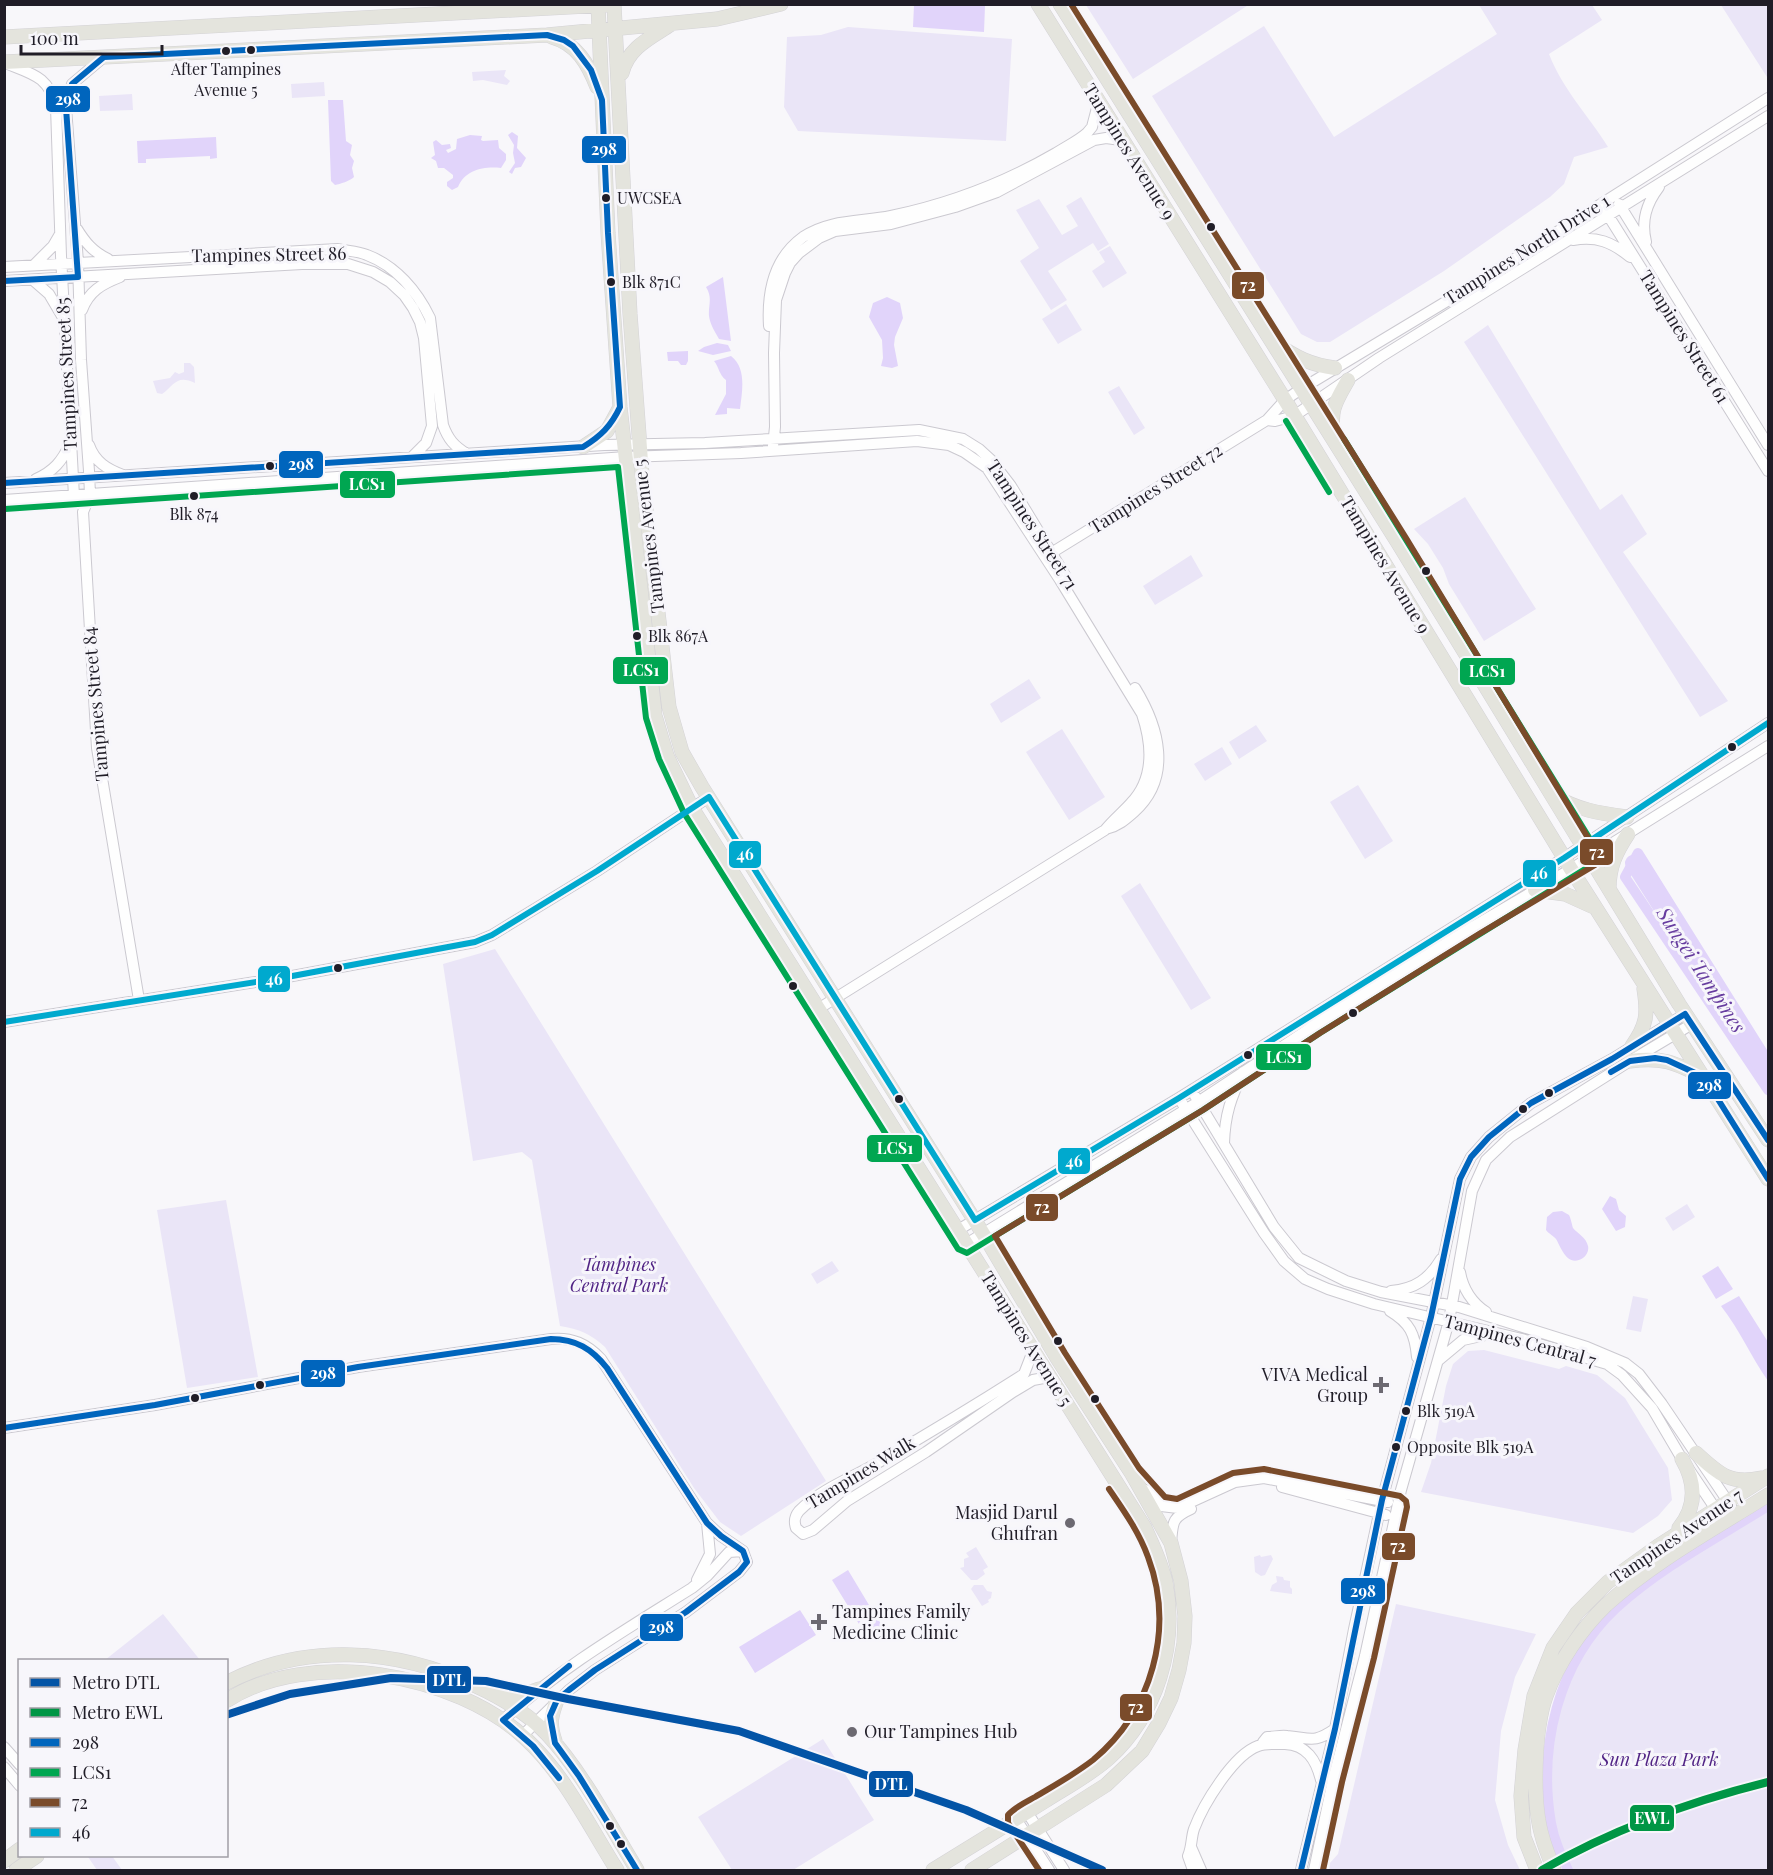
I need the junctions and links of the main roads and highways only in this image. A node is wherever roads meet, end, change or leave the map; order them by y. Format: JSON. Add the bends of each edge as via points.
{"nodes":[{"id":1,"x":781,"y":4,"type":"edge"},
{"id":2,"x":1038,"y":4,"type":"edge"},
{"id":3,"x":1060,"y":4,"type":"edge"},
{"id":4,"x":598,"y":5,"type":"edge"},
{"id":5,"x":615,"y":5,"type":"edge"},
{"id":6,"x":556,"y":6,"type":"edge"},
{"id":7,"x":672,"y":24,"type":"junction"},
{"id":8,"x":616,"y":29,"type":"junction"},
{"id":9,"x":600,"y":31,"type":"junction"},
{"id":10,"x":547,"y":35,"type":"junction"},
{"id":11,"x":4,"y":37,"type":"edge"},
{"id":12,"x":4,"y":63,"type":"edge"},
{"id":13,"x":619,"y":83,"type":"junction"},
{"id":14,"x":602,"y":100,"type":"junction"},
{"id":15,"x":1269,"y":338,"type":"junction"},
{"id":16,"x":1335,"y":368,"type":"road end"},
{"id":17,"x":1348,"y":380,"type":"road end"},
{"id":18,"x":620,"y":407,"type":"junction"},
{"id":19,"x":1336,"y":444,"type":"junction"},
{"id":20,"x":583,"y":447,"type":"road end"},
{"id":21,"x":632,"y":451,"type":"junction"},
{"id":22,"x":1551,"y":794,"type":"junction"},
{"id":23,"x":1627,"y":817,"type":"road end"},
{"id":24,"x":1628,"y":834,"type":"road end"},
{"id":25,"x":1535,"y":890,"type":"road end"},
{"id":26,"x":1609,"y":891,"type":"junction"},
{"id":27,"x":1598,"y":909,"type":"junction"},
{"id":28,"x":1643,"y":982,"type":"junction"},
{"id":29,"x":1632,"y":1046,"type":"road end"},
{"id":30,"x":1630,"y":1061,"type":"road end"},
{"id":31,"x":1704,"y":1077,"type":"junction"},
{"id":32,"x":1768,"y":1140,"type":"edge"},
{"id":33,"x":1768,"y":1179,"type":"edge"},
{"id":34,"x":1057,"y":1358,"type":"junction"},
{"id":35,"x":1049,"y":1377,"type":"junction"},
{"id":36,"x":1696,"y":1453,"type":"road end"},
{"id":37,"x":1682,"y":1459,"type":"road end"},
{"id":38,"x":1768,"y":1476,"type":"edge"},
{"id":39,"x":1768,"y":1495,"type":"edge"},
{"id":40,"x":1673,"y":1536,"type":"junction"},
{"id":41,"x":228,"y":1682,"type":"edge"},
{"id":42,"x":539,"y":1689,"type":"road end"},
{"id":43,"x":492,"y":1693,"type":"junction"},
{"id":44,"x":228,"y":1700,"type":"edge"},
{"id":45,"x":557,"y":1700,"type":"road end"},
{"id":46,"x":555,"y":1743,"type":"junction"},
{"id":47,"x":18,"y":1850,"type":"edge"},
{"id":48,"x":36,"y":1857,"type":"edge"},
{"id":49,"x":4,"y":1861,"type":"edge"},
{"id":50,"x":20,"y":1869,"type":"edge"},
{"id":51,"x":616,"y":1870,"type":"edge"},
{"id":52,"x":637,"y":1870,"type":"edge"},
{"id":53,"x":933,"y":1870,"type":"edge"},
{"id":54,"x":972,"y":1870,"type":"edge"},
{"id":55,"x":1537,"y":1870,"type":"edge"},
{"id":56,"x":1554,"y":1870,"type":"edge"}],
"edges":[{"from":1,"to":7,"type":"main road","via":[[717,19]]},
{"from":2,"to":27,"type":"main road","name":"Tampines Avenue 9"},
{"from":3,"to":15,"type":"main road","name":"Tampines Avenue 9"},
{"from":4,"to":5,"type":"main road"},
{"from":4,"to":6,"type":"main road"},
{"from":4,"to":9,"type":"main road","name":"Tampines Avenue 5"},
{"from":5,"to":8,"type":"main road","name":"Tampines Avenue 5"},
{"from":6,"to":11,"type":"main road"},
{"from":7,"to":8,"type":"main road"},
{"from":7,"to":13,"type":"main road","via":[[628,56]]},
{"from":8,"to":9,"type":"main road"},
{"from":8,"to":13,"type":"main road","name":"Tampines Avenue 5"},
{"from":9,"to":10,"type":"main road"},
{"from":9,"to":14,"type":"main road","name":"Tampines Avenue 5"},
{"from":10,"to":12,"type":"main road"},
{"from":10,"to":14,"type":"main road","via":[[573,46],[591,70]]},
{"from":13,"to":21,"type":"main road","name":"Tampines Avenue 5"},
{"from":14,"to":18,"type":"main road","name":"Tampines Avenue 5"},
{"from":15,"to":16,"type":"main road","via":[[1297,358]]},
{"from":15,"to":19,"type":"main road","name":"Tampines Avenue 9"},
{"from":17,"to":19,"type":"main road","via":[[1332,412]]},
{"from":18,"to":20,"type":"main road","via":[[607,431]]},
{"from":18,"to":21,"type":"main road","name":"Tampines Avenue 5"},
{"from":19,"to":22,"type":"main road","name":"Tampines Avenue 9"},
{"from":21,"to":34,"type":"main road","name":"Tampines Avenue 5","via":[[669,708],[682,752]]},
{"from":21,"to":35,"type":"main road","name":"Tampines Avenue 5","via":[[655,716],[667,756],[692,808]]},
{"from":22,"to":23,"type":"main road","via":[[1572,806]]},
{"from":22,"to":26,"type":"main road","name":"Tampines Avenue 9"},
{"from":24,"to":26,"type":"main road","via":[[1612,863]]},
{"from":25,"to":27,"type":"main road","via":[[1564,894]]},
{"from":26,"to":32,"type":"main road","name":"Tampines Avenue 9"},
{"from":27,"to":28,"type":"main road","name":"Tampines Avenue 9"},
{"from":28,"to":29,"type":"main road","via":[[1648,1011]]},
{"from":28,"to":31,"type":"main road","name":"Tampines Avenue 9"},
{"from":30,"to":31,"type":"main road","via":[[1667,1060]]},
{"from":31,"to":33,"type":"main road"},
{"from":34,"to":35,"type":"main road"},
{"from":34,"to":54,"type":"main road","name":"Tampines Avenue 5","via":[[1171,1543],[1181,1581],[1184,1642],[1171,1698],[1142,1751],[1106,1785]]},
{"from":35,"to":53,"type":"main road","name":"Tampines Avenue 5","via":[[1145,1528],[1160,1562],[1169,1608],[1165,1664],[1152,1701],[1134,1730],[1098,1768]]},
{"from":36,"to":38,"type":"main road","via":[[1728,1478]]},
{"from":37,"to":40,"type":"main road","via":[[1691,1477],[1693,1500],[1689,1515]]},
{"from":38,"to":40,"type":"main road","name":"Tampines Avenue 7"},
{"from":39,"to":56,"type":"main road","name":"Tampines Avenue 7","via":[[1616,1597],[1591,1622],[1557,1671],[1545,1698],[1536,1752],[1541,1834]]},
{"from":40,"to":55,"type":"main road","name":"Tampines Avenue 7","via":[[1608,1582],[1577,1613],[1553,1647],[1533,1696],[1521,1796],[1524,1838]]},
{"from":41,"to":43,"type":"main road","via":[[278,1662],[367,1655],[417,1663]]},
{"from":42,"to":43,"type":"main road","via":[[519,1696]]},
{"from":43,"to":46,"type":"main road","via":[[536,1722]]},
{"from":44,"to":51,"type":"main road","via":[[273,1680],[352,1672],[389,1675],[456,1696],[523,1735],[563,1783]]},
{"from":45,"to":46,"type":"main road","via":[[550,1716]]},
{"from":46,"to":52,"type":"main road"},
{"from":47,"to":49,"type":"main road"},
{"from":48,"to":50,"type":"main road"}]}
